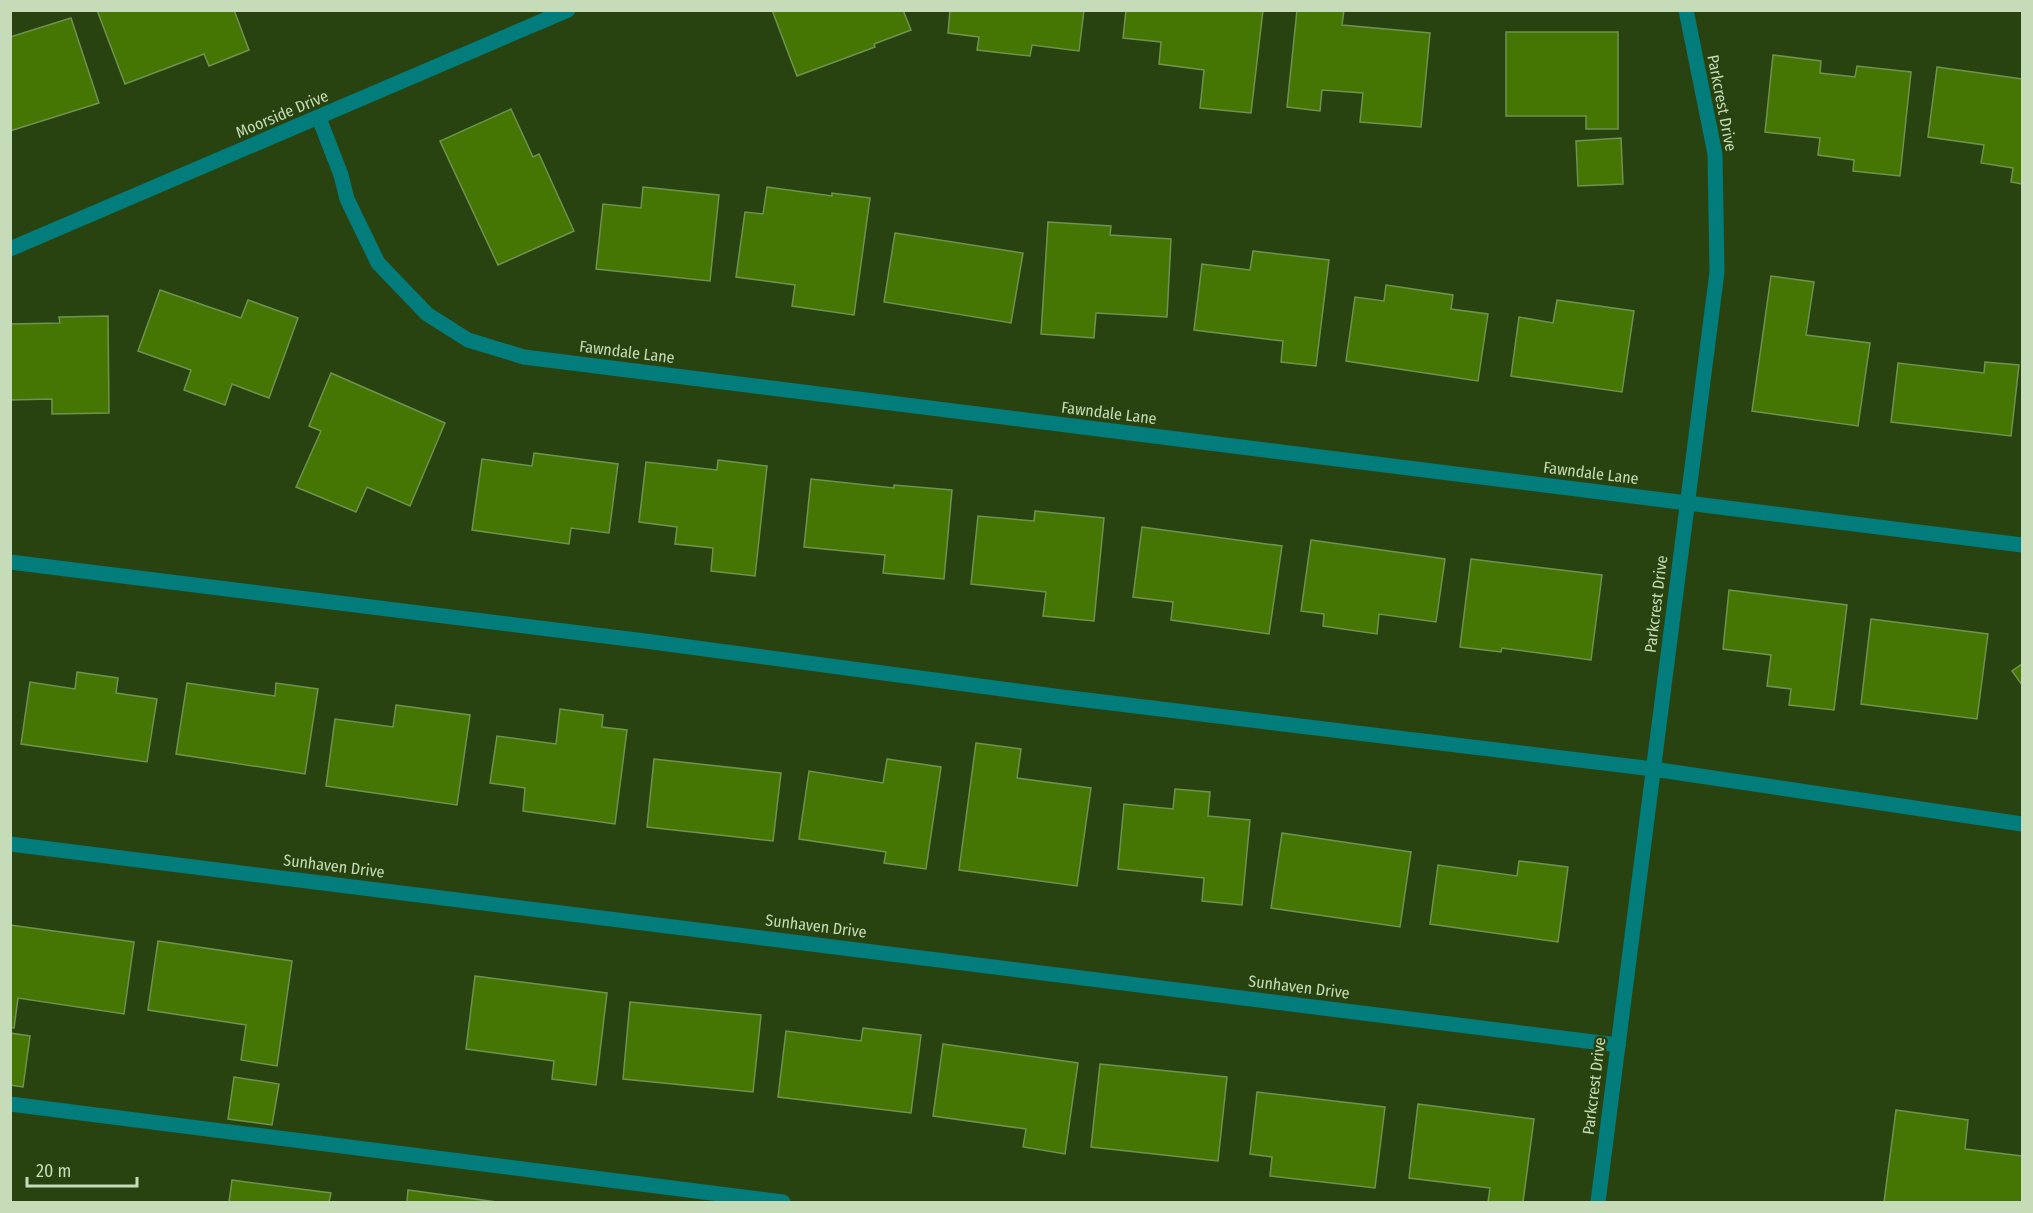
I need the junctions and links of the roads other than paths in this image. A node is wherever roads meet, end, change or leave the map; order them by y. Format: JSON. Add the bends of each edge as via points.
{"nodes":[{"id":1,"x":567,"y":10,"type":"edge"},
{"id":2,"x":1686,"y":10,"type":"edge"},
{"id":3,"x":319,"y":118,"type":"junction"},
{"id":4,"x":10,"y":249,"type":"edge"},
{"id":5,"x":1687,"y":503,"type":"junction"},
{"id":6,"x":2022,"y":545,"type":"edge"},
{"id":7,"x":10,"y":562,"type":"edge"},
{"id":8,"x":1653,"y":769,"type":"junction"},
{"id":9,"x":2022,"y":824,"type":"edge"},
{"id":10,"x":10,"y":844,"type":"edge"},
{"id":11,"x":1618,"y":1045,"type":"junction"},
{"id":12,"x":10,"y":1104,"type":"edge"},
{"id":13,"x":783,"y":1203,"type":"edge"},
{"id":14,"x":1598,"y":1203,"type":"edge"}],
"edges":[{"from":1,"to":3,"type":"street","name":"Moorside Drive"},
{"from":2,"to":5,"type":"street","name":"Parkcrest Drive","via":[[1715,154],[1717,272]]},
{"from":3,"to":4,"type":"street","name":"Moorside Drive"},
{"from":3,"to":5,"type":"street","name":"Fawndale Lane","via":[[347,199],[378,263],[427,315],[468,340],[524,357]]},
{"from":5,"to":6,"type":"street","name":"Fawndale Lane"},
{"from":5,"to":8,"type":"street","name":"Parkcrest Drive"},
{"from":7,"to":8,"type":"street"},
{"from":8,"to":9,"type":"street"},
{"from":8,"to":11,"type":"street","name":"Parkcrest Drive"},
{"from":10,"to":11,"type":"street","name":"Sunhaven Drive"},
{"from":11,"to":14,"type":"street","name":"Parkcrest Drive"},
{"from":12,"to":13,"type":"street"}]}
